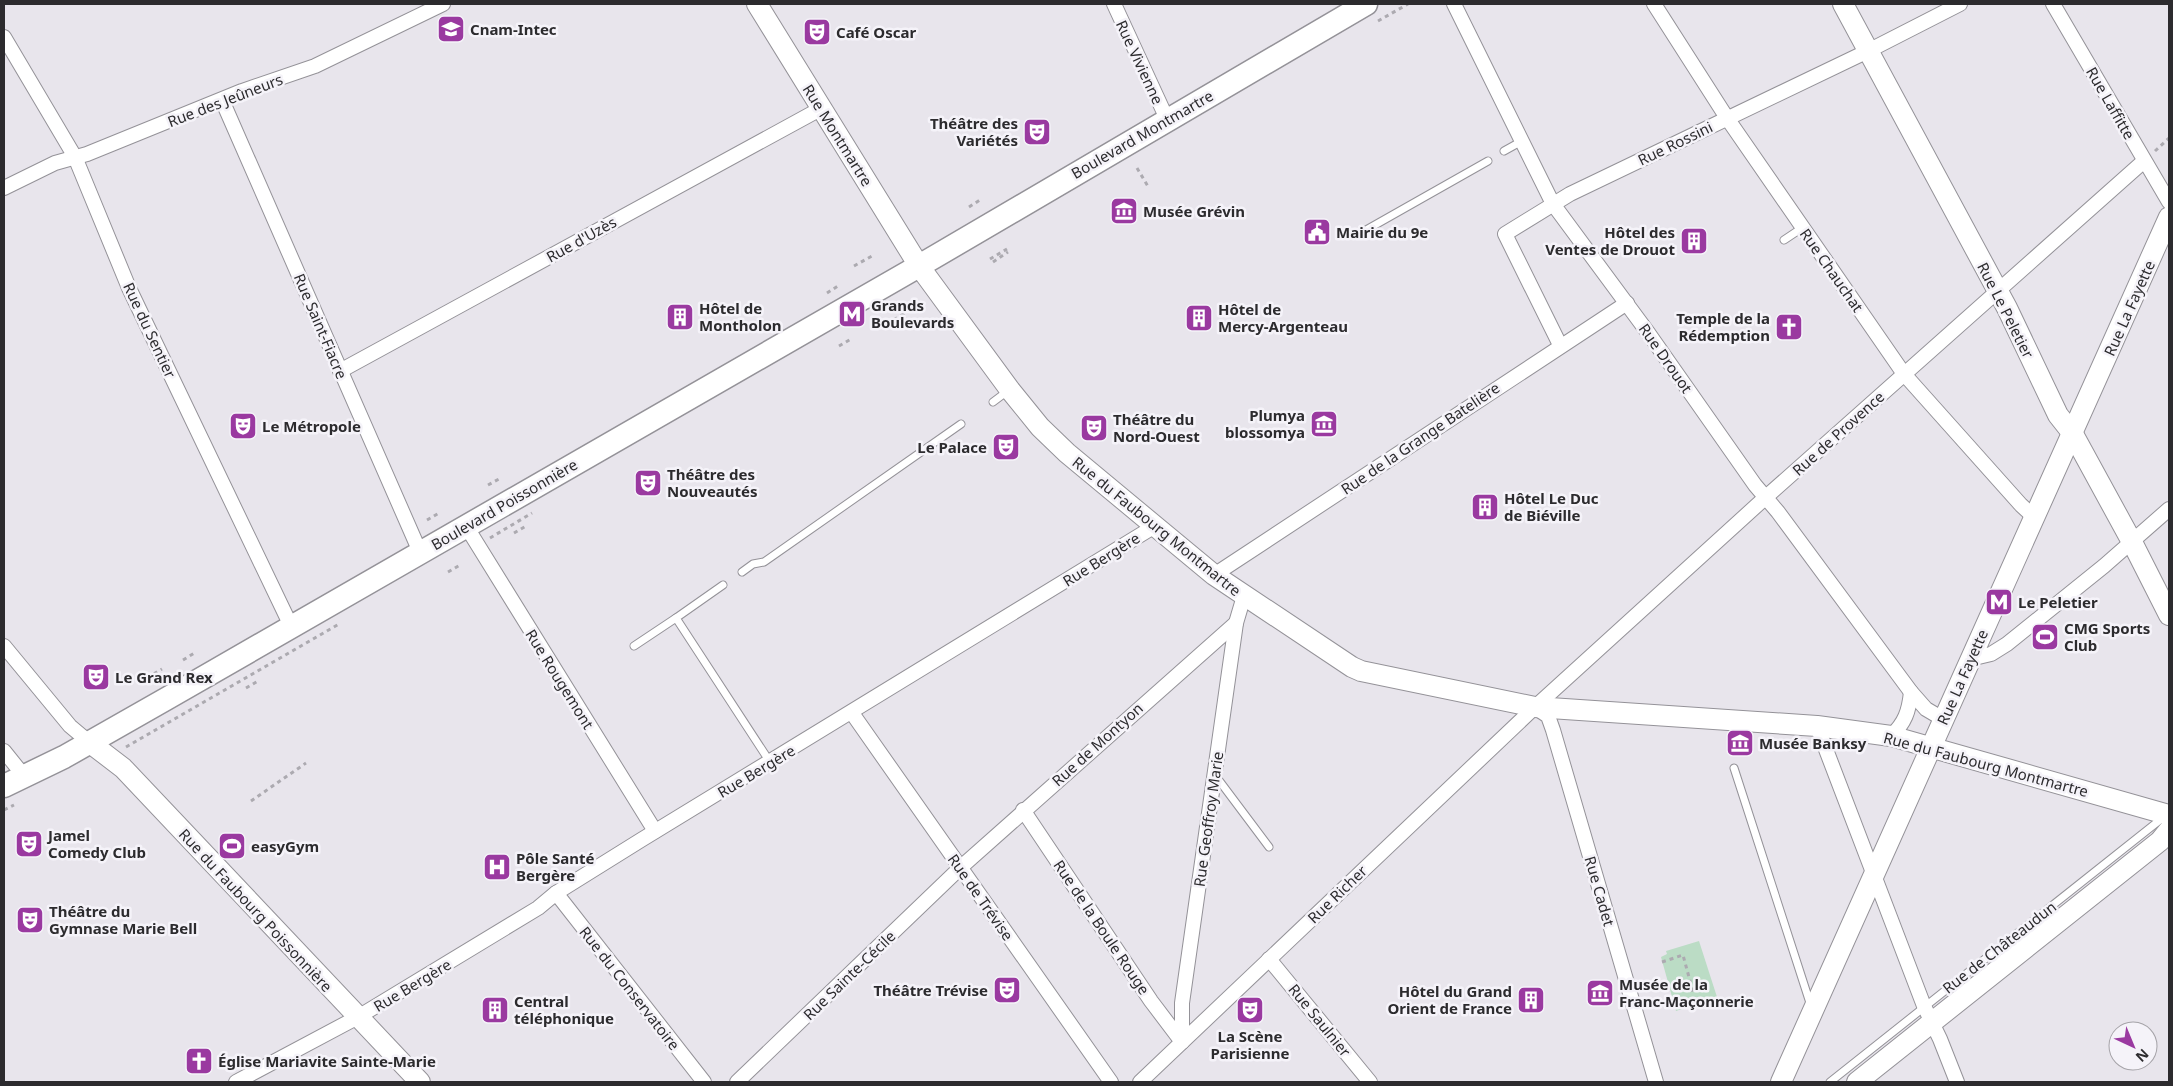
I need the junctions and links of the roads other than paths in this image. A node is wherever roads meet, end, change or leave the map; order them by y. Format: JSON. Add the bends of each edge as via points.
{"nodes":[{"id":1,"x":443,"y":4,"type":"edge"},
{"id":2,"x":757,"y":4,"type":"edge"},
{"id":3,"x":1114,"y":4,"type":"edge"},
{"id":4,"x":1366,"y":4,"type":"edge"},
{"id":5,"x":1454,"y":4,"type":"edge"},
{"id":6,"x":1654,"y":4,"type":"edge"},
{"id":7,"x":1842,"y":4,"type":"edge"},
{"id":8,"x":1960,"y":4,"type":"edge"},
{"id":9,"x":2053,"y":4,"type":"edge"},
{"id":10,"x":4,"y":37,"type":"edge"},
{"id":11,"x":1868,"y":51,"type":"junction"},
{"id":12,"x":222,"y":100,"type":"junction"},
{"id":13,"x":822,"y":108,"type":"junction"},
{"id":14,"x":1727,"y":118,"type":"junction"},
{"id":15,"x":1167,"y":120,"type":"junction"},
{"id":16,"x":1522,"y":141,"type":"junction"},
{"id":17,"x":1504,"y":151,"type":"dead end"},
{"id":18,"x":75,"y":157,"type":"junction"},
{"id":19,"x":2147,"y":158,"type":"junction"},
{"id":20,"x":1488,"y":161,"type":"dead end"},
{"id":21,"x":4,"y":188,"type":"edge"},
{"id":22,"x":2169,"y":202,"type":"edge"},
{"id":23,"x":1553,"y":204,"type":"junction"},
{"id":24,"x":2169,"y":217,"type":"edge"},
{"id":25,"x":1802,"y":228,"type":"junction"},
{"id":26,"x":1359,"y":234,"type":"dead end"},
{"id":27,"x":1784,"y":240,"type":"dead end"},
{"id":28,"x":919,"y":266,"type":"junction"},
{"id":29,"x":1998,"y":292,"type":"junction"},
{"id":30,"x":1627,"y":303,"type":"junction"},
{"id":31,"x":1560,"y":345,"type":"junction"},
{"id":32,"x":340,"y":371,"type":"junction"},
{"id":33,"x":1904,"y":374,"type":"junction"},
{"id":34,"x":1010,"y":390,"type":"junction"},
{"id":35,"x":992,"y":402,"type":"dead end"},
{"id":36,"x":961,"y":424,"type":"dead end"},
{"id":37,"x":2073,"y":434,"type":"junction"},
{"id":38,"x":1766,"y":497,"type":"junction"},
{"id":39,"x":2169,"y":509,"type":"edge"},
{"id":40,"x":2034,"y":517,"type":"junction"},
{"id":41,"x":466,"y":526,"type":"junction"},
{"id":42,"x":1154,"y":526,"type":"junction"},
{"id":43,"x":2132,"y":542,"type":"junction"},
{"id":44,"x":420,"y":552,"type":"junction"},
{"id":45,"x":742,"y":572,"type":"dead end"},
{"id":46,"x":1214,"y":575,"type":"junction"},
{"id":47,"x":724,"y":585,"type":"dead end"},
{"id":48,"x":1244,"y":596,"type":"junction"},
{"id":49,"x":2169,"y":615,"type":"edge"},
{"id":50,"x":676,"y":618,"type":"junction"},
{"id":51,"x":1236,"y":622,"type":"junction"},
{"id":52,"x":291,"y":626,"type":"junction"},
{"id":53,"x":4,"y":646,"type":"edge"},
{"id":54,"x":634,"y":646,"type":"dead end"},
{"id":55,"x":1970,"y":659,"type":"junction"},
{"id":56,"x":1911,"y":692,"type":"junction"},
{"id":57,"x":1535,"y":707,"type":"junction"},
{"id":58,"x":852,"y":712,"type":"junction"},
{"id":59,"x":1943,"y":719,"type":"junction"},
{"id":60,"x":1817,"y":726,"type":"junction"},
{"id":61,"x":1892,"y":736,"type":"junction"},
{"id":62,"x":89,"y":742,"type":"junction"},
{"id":63,"x":1931,"y":747,"type":"junction"},
{"id":64,"x":4,"y":750,"type":"edge"},
{"id":65,"x":770,"y":762,"type":"junction"},
{"id":66,"x":1734,"y":768,"type":"dead end"},
{"id":67,"x":1215,"y":775,"type":"junction"},
{"id":68,"x":24,"y":776,"type":"junction"},
{"id":69,"x":4,"y":786,"type":"edge"},
{"id":70,"x":1023,"y":810,"type":"junction"},
{"id":71,"x":2169,"y":818,"type":"edge"},
{"id":72,"x":655,"y":832,"type":"junction"},
{"id":73,"x":1269,"y":847,"type":"dead end"},
{"id":74,"x":960,"y":868,"type":"junction"},
{"id":75,"x":1874,"y":874,"type":"junction"},
{"id":76,"x":556,"y":893,"type":"junction"},
{"id":77,"x":1269,"y":959,"type":"junction"},
{"id":78,"x":1813,"y":1011,"type":"junction"},
{"id":79,"x":1928,"y":1014,"type":"junction"},
{"id":80,"x":358,"y":1017,"type":"junction"},
{"id":81,"x":1182,"y":1042,"type":"junction"},
{"id":82,"x":236,"y":1082,"type":"edge"},
{"id":83,"x":420,"y":1082,"type":"edge"},
{"id":84,"x":704,"y":1082,"type":"edge"},
{"id":85,"x":737,"y":1082,"type":"edge"},
{"id":86,"x":1111,"y":1082,"type":"edge"},
{"id":87,"x":1140,"y":1082,"type":"edge"},
{"id":88,"x":1370,"y":1082,"type":"edge"},
{"id":89,"x":1656,"y":1082,"type":"edge"},
{"id":90,"x":1781,"y":1082,"type":"edge"},
{"id":91,"x":1830,"y":1082,"type":"edge"},
{"id":92,"x":1857,"y":1082,"type":"edge"},
{"id":93,"x":1956,"y":1082,"type":"edge"}],
"edges":[{"from":1,"to":12,"type":"street","name":"Rue des Jeûneurs","via":[[315,66]]},
{"from":2,"to":13,"type":"street","name":"Rue Montmartre"},
{"from":3,"to":15,"type":"street","name":"Rue Vivienne"},
{"from":4,"to":15,"type":"main road","name":"Boulevard Montmartre"},
{"from":5,"to":16,"type":"street","name":"Rue Drouot"},
{"from":6,"to":14,"type":"street","name":"Rue Chauchat"},
{"from":7,"to":11,"type":"street","name":"Rue Le Peletier"},
{"from":8,"to":11,"type":"street","name":"Rue Rossini"},
{"from":9,"to":19,"type":"street","name":"Rue Laffitte"},
{"from":10,"to":18,"type":"street","name":"Rue du Sentier"},
{"from":11,"to":14,"type":"street","name":"Rue Rossini"},
{"from":11,"to":29,"type":"street","name":"Rue Le Peletier"},
{"from":12,"to":18,"type":"street","name":"Rue des Jeûneurs"},
{"from":12,"to":32,"type":"street","name":"Rue Saint-Fiacre"},
{"from":13,"to":28,"type":"street","name":"Rue Montmartre"},
{"from":13,"to":32,"type":"street","name":"Rue d'Uzès"},
{"from":14,"to":23,"type":"street","name":"Rue Rossini"},
{"from":14,"to":25,"type":"street","name":"Rue Chauchat"},
{"from":15,"to":28,"type":"main road","name":"Boulevard Montmartre"},
{"from":16,"to":17,"type":"lane"},
{"from":16,"to":23,"type":"street","name":"Rue Drouot"},
{"from":18,"to":21,"type":"street","name":"Rue des Jeûneurs","via":[[55,163]]},
{"from":18,"to":52,"type":"street","name":"Rue du Sentier","via":[[129,288]]},
{"from":19,"to":22,"type":"street","name":"Rue Laffitte"},
{"from":19,"to":29,"type":"street","name":"Rue de Provence"},
{"from":20,"to":26,"type":"lane"},
{"from":23,"to":30,"type":"street","name":"Rue Drouot"},
{"from":23,"to":31,"type":"street","name":"Rue Rossini","via":[[1505,234]]},
{"from":24,"to":37,"type":"street","name":"Rue La Fayette"},
{"from":25,"to":27,"type":"lane"},
{"from":25,"to":33,"type":"street","name":"Rue Chauchat"},
{"from":28,"to":34,"type":"street","name":"Rue du Faubourg Montmartre"},
{"from":28,"to":41,"type":"main road","name":"Boulevard Poissonnière"},
{"from":29,"to":33,"type":"street","name":"Rue de Provence"},
{"from":29,"to":37,"type":"street","name":"Rue Le Peletier","via":[[2058,415]]},
{"from":30,"to":31,"type":"street","name":"Rue de la Grange Batelière"},
{"from":30,"to":38,"type":"street","name":"Rue Drouot"},
{"from":31,"to":46,"type":"street","name":"Rue de la Grange Batelière"},
{"from":32,"to":44,"type":"street","name":"Rue Saint-Fiacre"},
{"from":33,"to":38,"type":"street","name":"Rue de Provence"},
{"from":33,"to":40,"type":"street","name":"Rue Chauchat"},
{"from":34,"to":35,"type":"lane"},
{"from":34,"to":42,"type":"street","name":"Rue du Faubourg Montmartre","via":[[1040,427]]},
{"from":36,"to":45,"type":"lane","via":[[764,562],[753,564]]},
{"from":37,"to":40,"type":"street","name":"Rue La Fayette"},
{"from":37,"to":43,"type":"street","name":"Rue Le Peletier"},
{"from":38,"to":56,"type":"street","name":"Rue Drouot"},
{"from":38,"to":57,"type":"street","name":"Rue de Provence"},
{"from":39,"to":43,"type":"street"},
{"from":40,"to":55,"type":"street","name":"Rue La Fayette"},
{"from":41,"to":44,"type":"main road","name":"Boulevard Poissonnière"},
{"from":41,"to":72,"type":"street","name":"Rue Rougemont"},
{"from":42,"to":46,"type":"street","name":"Rue du Faubourg Montmartre"},
{"from":42,"to":58,"type":"street","name":"Rue Bergère"},
{"from":43,"to":49,"type":"street","name":"Rue Le Peletier"},
{"from":43,"to":55,"type":"street","via":[[2007,644],[1992,654]]},
{"from":44,"to":52,"type":"main road","name":"Boulevard Poissonnière"},
{"from":46,"to":48,"type":"street","name":"Rue du Faubourg Montmartre"},
{"from":47,"to":50,"type":"lane"},
{"from":48,"to":51,"type":"street","name":"Rue Geoffroy Marie"},
{"from":48,"to":57,"type":"street","name":"Rue du Faubourg Montmartre","via":[[1320,648],[1361,671]]},
{"from":50,"to":54,"type":"lane"},
{"from":50,"to":65,"type":"lane"},
{"from":51,"to":67,"type":"street","name":"Rue Geoffroy Marie"},
{"from":51,"to":70,"type":"street","name":"Rue de Montyon"},
{"from":52,"to":62,"type":"main road","name":"Boulevard Poissonnière"},
{"from":53,"to":62,"type":"street","via":[[70,726]]},
{"from":55,"to":59,"type":"street","name":"Rue La Fayette"},
{"from":56,"to":59,"type":"street","name":"Rue Drouot","via":[[1926,709]]},
{"from":56,"to":61,"type":"street","via":[[1907,716]]},
{"from":57,"to":60,"type":"street","name":"Rue du Faubourg Montmartre"},
{"from":57,"to":77,"type":"street","name":"Rue Richer"},
{"from":57,"to":89,"type":"street","name":"Rue Cadet","via":[[1548,716],[1553,730]]},
{"from":58,"to":65,"type":"street","name":"Rue Bergère"},
{"from":58,"to":74,"type":"street","name":"Rue de Trévise"},
{"from":59,"to":63,"type":"street","name":"Rue La Fayette"},
{"from":60,"to":61,"type":"street","name":"Rue du Faubourg Montmartre"},
{"from":60,"to":75,"type":"street"},
{"from":61,"to":63,"type":"street","name":"Rue du Faubourg Montmartre"},
{"from":62,"to":68,"type":"main road","name":"Boulevard Poissonnière"},
{"from":62,"to":80,"type":"street","name":"Rue du Faubourg Poissonnière","via":[[123,768]]},
{"from":63,"to":71,"type":"street","name":"Rue du Faubourg Montmartre"},
{"from":63,"to":75,"type":"street","name":"Rue La Fayette"},
{"from":64,"to":68,"type":"street"},
{"from":65,"to":72,"type":"street","name":"Rue Bergère"},
{"from":66,"to":78,"type":"lane"},
{"from":67,"to":73,"type":"lane"},
{"from":67,"to":81,"type":"street","name":"Rue Geoffroy Marie","via":[[1182,1003]]},
{"from":68,"to":69,"type":"main road","name":"Boulevard Poissonnière"},
{"from":70,"to":74,"type":"street","name":"Rue de Montyon"},
{"from":70,"to":81,"type":"street","name":"Rue de la Boule Rouge"},
{"from":71,"to":79,"type":"street","name":"Rue de Châteaudun","via":[[2160,841]]},
{"from":72,"to":76,"type":"street","name":"Rue Bergère"},
{"from":74,"to":85,"type":"street","name":"Rue Sainte-Cécile"},
{"from":74,"to":86,"type":"street","name":"Rue de Trévise"},
{"from":75,"to":78,"type":"street","name":"Rue La Fayette"},
{"from":75,"to":79,"type":"street"},
{"from":76,"to":80,"type":"street","name":"Rue Bergère","via":[[538,908]]},
{"from":76,"to":84,"type":"street","name":"Rue du Conservatoire"},
{"from":77,"to":81,"type":"street","name":"Rue Richer"},
{"from":77,"to":88,"type":"street","name":"Rue Saulnier"},
{"from":78,"to":90,"type":"street","name":"Rue La Fayette"},
{"from":79,"to":91,"type":"lane","name":"Rue de Châteaudun"},
{"from":79,"to":92,"type":"street","name":"Rue de Châteaudun"},
{"from":79,"to":93,"type":"street"},
{"from":80,"to":82,"type":"street","name":"Rue Bergère"},
{"from":80,"to":83,"type":"street","name":"Rue du Faubourg Poissonnière"},
{"from":81,"to":87,"type":"street","name":"Rue Richer"}]}
